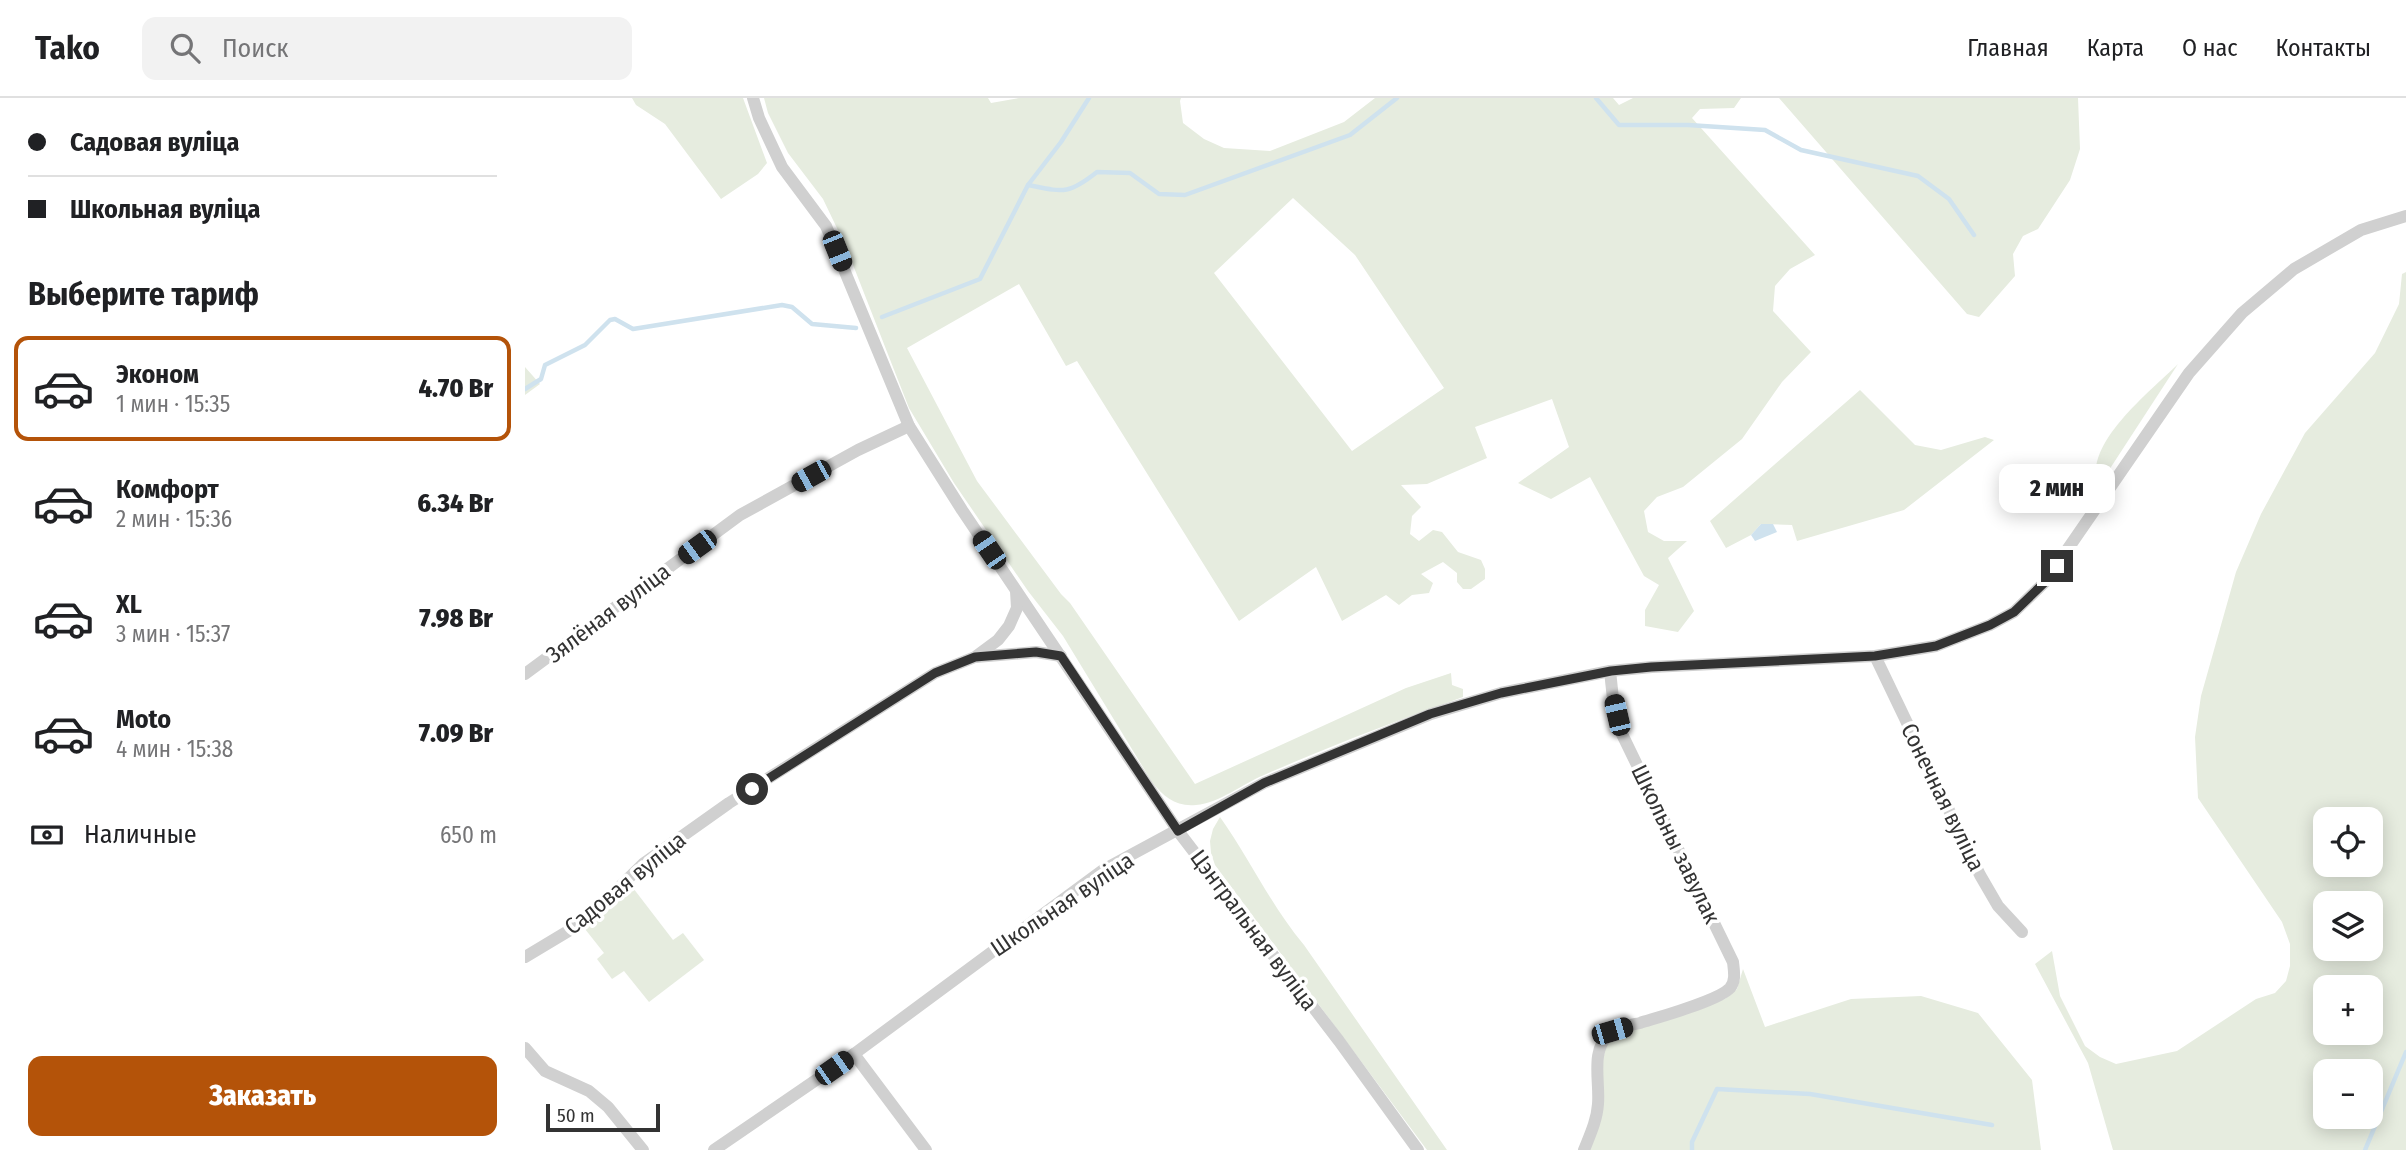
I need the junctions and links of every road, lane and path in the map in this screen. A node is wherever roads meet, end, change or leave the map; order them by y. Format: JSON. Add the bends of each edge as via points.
{"nodes":[{"id":1,"x":753,"y":98,"type":"edge"},
{"id":2,"x":2406,"y":216,"type":"edge"},
{"id":3,"x":909,"y":426,"type":"junction"},
{"id":4,"x":1016,"y":590,"type":"junction"},
{"id":5,"x":1061,"y":656,"type":"junction"},
{"id":6,"x":1875,"y":656,"type":"junction"},
{"id":7,"x":975,"y":657,"type":"junction"},
{"id":8,"x":1611,"y":671,"type":"junction"},
{"id":9,"x":525,"y":674,"type":"edge"},
{"id":10,"x":1178,"y":831,"type":"junction"},
{"id":11,"x":2022,"y":932,"type":"dead end"},
{"id":12,"x":525,"y":957,"type":"edge"},
{"id":13,"x":525,"y":1048,"type":"edge"},
{"id":14,"x":854,"y":1054,"type":"junction"},
{"id":15,"x":643,"y":1150,"type":"edge"},
{"id":16,"x":715,"y":1150,"type":"edge"},
{"id":17,"x":926,"y":1150,"type":"edge"},
{"id":18,"x":1417,"y":1150,"type":"edge"},
{"id":19,"x":1584,"y":1150,"type":"edge"}],
"edges":[{"from":1,"to":3,"type":"street","name":"Цэнтральная вуліца","via":[[782,167],[826,226]]},
{"from":2,"to":6,"type":"street","name":"Школьная вуліца","via":[[2361,230],[2294,269],[2242,313],[2189,373],[2045,582],[2014,612],[1936,646]]},
{"from":3,"to":4,"type":"street","name":"Цэнтральная вуліца"},
{"from":3,"to":9,"type":"street","name":"Зялёная вуліца","via":[[740,515]]},
{"from":4,"to":5,"type":"street","name":"Цэнтральная вуліца"},
{"from":4,"to":7,"type":"street","name":"Садовая вуліца","via":[[1017,608],[1009,626]]},
{"from":5,"to":7,"type":"street","name":"Садовая вуліца","via":[[1036,652]]},
{"from":5,"to":10,"type":"street","name":"Цэнтральная вуліца"},
{"from":6,"to":8,"type":"street","name":"Школьная вуліца"},
{"from":6,"to":11,"type":"street","name":"Сонечная вуліца","via":[[1980,875],[1998,906]]},
{"from":7,"to":12,"type":"street","name":"Садовая вуліца","via":[[935,673],[729,803],[643,864],[585,920]]},
{"from":8,"to":10,"type":"street","name":"Школьная вуліца","via":[[1501,693],[1430,714],[1264,783]]},
{"from":8,"to":19,"type":"street","name":"Школьны завулак","via":[[1620,730],[1733,962],[1735,975],[1732,987],[1721,995],[1612,1031],[1601,1042],[1598,1105]]},
{"from":10,"to":14,"type":"street","name":"Школьная вуліца","via":[[1104,870]]},
{"from":10,"to":18,"type":"street","name":"Цэнтральная вуліца"},
{"from":13,"to":15,"type":"street","via":[[545,1071],[589,1091],[608,1107]]},
{"from":14,"to":16,"type":"street","name":"Школьная вуліца"},
{"from":14,"to":17,"type":"street"}]}
